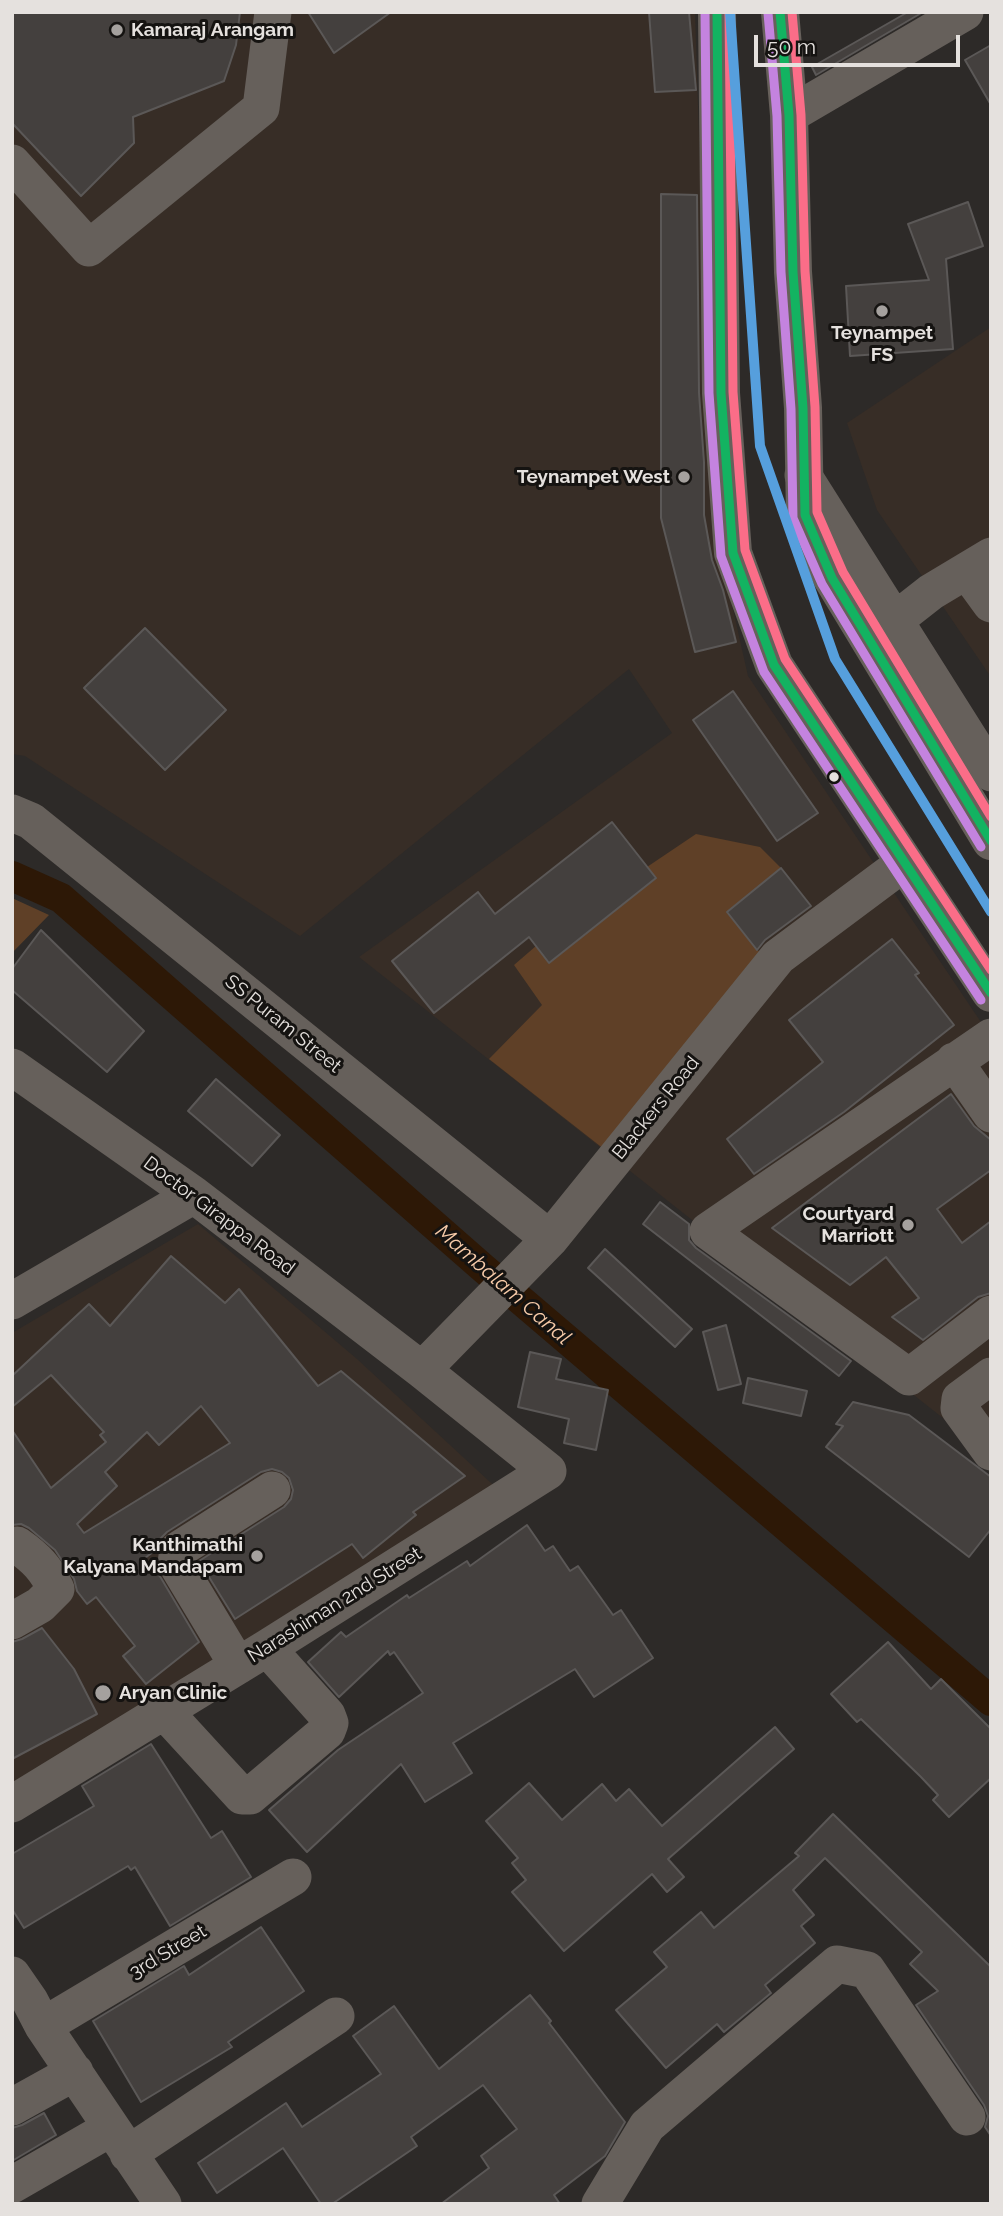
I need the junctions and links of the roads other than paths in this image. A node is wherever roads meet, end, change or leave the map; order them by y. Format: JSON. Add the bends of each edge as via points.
{"nodes":[{"id":1,"x":273,"y":12,"type":"edge"},
{"id":2,"x":717,"y":12,"type":"edge"},
{"id":3,"x":780,"y":12,"type":"edge"},
{"id":4,"x":965,"y":12,"type":"edge"},
{"id":5,"x":789,"y":115,"type":"junction"},
{"id":6,"x":12,"y":163,"type":"edge"},
{"id":7,"x":803,"y":475,"type":"junction"},
{"id":8,"x":979,"y":564,"type":"edge"},
{"id":9,"x":991,"y":604,"type":"edge"},
{"id":10,"x":894,"y":621,"type":"junction"},
{"id":11,"x":991,"y":773,"type":"edge"},
{"id":12,"x":12,"y":813,"type":"edge"},
{"id":13,"x":991,"y":841,"type":"edge"},
{"id":14,"x":904,"y":863,"type":"junction"},
{"id":15,"x":991,"y":993,"type":"edge"},
{"id":16,"x":991,"y":1037,"type":"edge"},
{"id":17,"x":954,"y":1061,"type":"junction"},
{"id":18,"x":12,"y":1066,"type":"edge"},
{"id":19,"x":991,"y":1114,"type":"edge"},
{"id":20,"x":194,"y":1195,"type":"junction"},
{"id":21,"x":550,"y":1238,"type":"junction"},
{"id":22,"x":12,"y":1301,"type":"edge"},
{"id":23,"x":991,"y":1314,"type":"edge"},
{"id":24,"x":422,"y":1370,"type":"junction"},
{"id":25,"x":991,"y":1376,"type":"edge"},
{"id":26,"x":991,"y":1452,"type":"edge"},
{"id":27,"x":548,"y":1471,"type":"joint"},
{"id":28,"x":272,"y":1490,"type":"dead end"},
{"id":29,"x":12,"y":1546,"type":"edge"},
{"id":30,"x":12,"y":1621,"type":"edge"},
{"id":31,"x":253,"y":1657,"type":"junction"},
{"id":32,"x":164,"y":1711,"type":"junction"},
{"id":33,"x":12,"y":1804,"type":"edge"},
{"id":34,"x":293,"y":1877,"type":"dead end"},
{"id":35,"x":24,"y":2003,"type":"edge"},
{"id":36,"x":337,"y":2016,"type":"dead end"},
{"id":37,"x":75,"y":2072,"type":"junction"},
{"id":38,"x":12,"y":2107,"type":"edge"},
{"id":39,"x":967,"y":2117,"type":"dead end"},
{"id":40,"x":120,"y":2141,"type":"junction"},
{"id":41,"x":12,"y":2185,"type":"edge"},
{"id":42,"x":163,"y":2204,"type":"edge"},
{"id":43,"x":600,"y":2204,"type":"edge"}],
"edges":[{"from":1,"to":6,"type":"street","via":[[261,108],[89,248]]},
{"from":2,"to":14,"type":"main road","via":[[721,393],[733,553],[774,665]]},
{"from":3,"to":5,"type":"main road"},
{"from":4,"to":5,"type":"street"},
{"from":5,"to":7,"type":"main road"},
{"from":7,"to":10,"type":"street"},
{"from":7,"to":13,"type":"main road","via":[[805,515],[832,578]]},
{"from":8,"to":9,"type":"street"},
{"from":8,"to":10,"type":"street"},
{"from":10,"to":11,"type":"street"},
{"from":12,"to":21,"type":"street","name":"SS Puram Street","via":[[30,821]]},
{"from":14,"to":15,"type":"main road"},
{"from":14,"to":21,"type":"street","name":"Blackers Road","via":[[778,957]]},
{"from":16,"to":17,"type":"street"},
{"from":17,"to":19,"type":"street"},
{"from":17,"to":23,"type":"street","via":[[708,1231],[909,1377]]},
{"from":18,"to":20,"type":"street","name":"Doctor Girappa Road"},
{"from":20,"to":22,"type":"street"},
{"from":20,"to":24,"type":"street","name":"Doctor Girappa Road"},
{"from":21,"to":24,"type":"street","name":"Blackers Road"},
{"from":24,"to":27,"type":"street","name":"Doctor Girappa Road"},
{"from":25,"to":26,"type":"street","via":[[960,1399],[959,1408]]},
{"from":27,"to":31,"type":"street","name":"Narashiman 2nd Street"},
{"from":28,"to":31,"type":"street","via":[[178,1550],[176,1563]]},
{"from":29,"to":30,"type":"street","via":[[17,1545],[45,1569],[56,1589],[40,1605]]},
{"from":31,"to":32,"type":"street","name":"Narashiman 2nd Street"},
{"from":31,"to":32,"type":"street","via":[[327,1715],[330,1723],[327,1731],[250,1796],[242,1796]]},
{"from":32,"to":33,"type":"street","name":"Narashiman 2nd Street"},
{"from":34,"to":35,"type":"street","name":"3rd Street"},
{"from":35,"to":37,"type":"street"},
{"from":36,"to":40,"type":"street"},
{"from":37,"to":38,"type":"street"},
{"from":37,"to":40,"type":"street"},
{"from":39,"to":43,"type":"street","via":[[867,1970],[837,1964],[647,2126]]},
{"from":40,"to":41,"type":"street"},
{"from":40,"to":42,"type":"street"}]}
